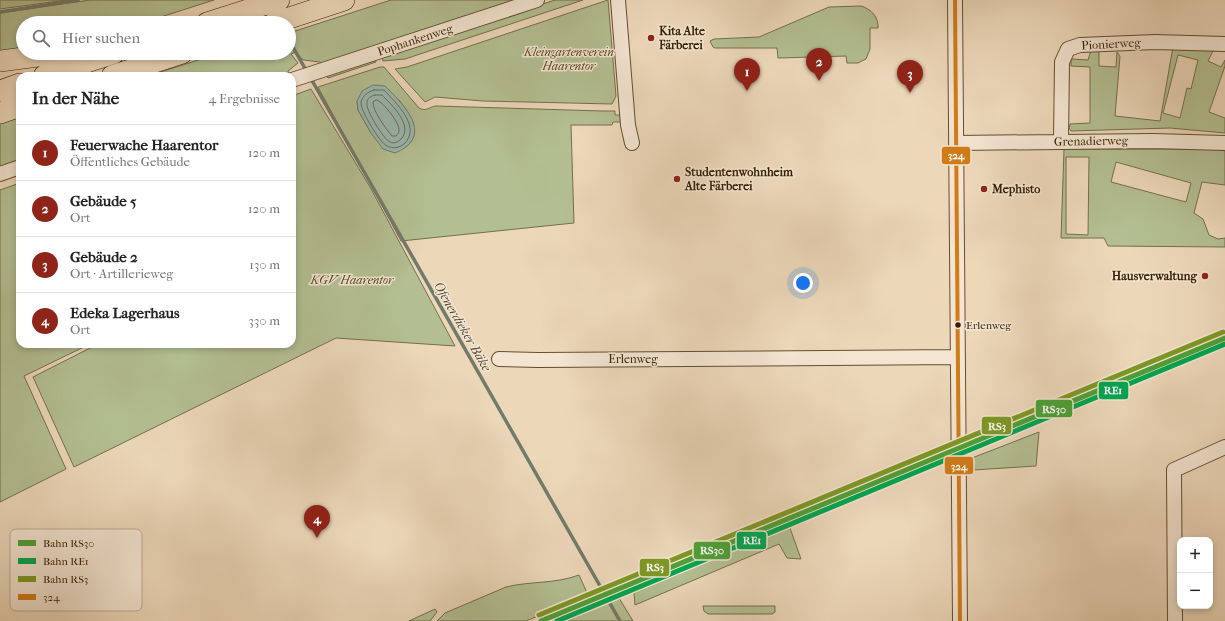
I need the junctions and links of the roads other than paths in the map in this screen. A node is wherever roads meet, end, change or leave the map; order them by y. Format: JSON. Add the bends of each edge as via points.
{"nodes":[{"id":1,"x":279,"y":0,"type":"edge"},
{"id":2,"x":344,"y":0,"type":"edge"},
{"id":3,"x":537,"y":0,"type":"edge"},
{"id":4,"x":618,"y":0,"type":"edge"},
{"id":5,"x":955,"y":0,"type":"edge"},
{"id":6,"x":229,"y":16,"type":"edge"},
{"id":7,"x":295,"y":16,"type":"edge"},
{"id":8,"x":1225,"y":44,"type":"edge"},
{"id":9,"x":16,"y":59,"type":"edge"},
{"id":10,"x":93,"y":60,"type":"edge"},
{"id":11,"x":161,"y":60,"type":"edge"},
{"id":12,"x":0,"y":61,"type":"edge"},
{"id":13,"x":56,"y":72,"type":"edge"},
{"id":14,"x":124,"y":72,"type":"edge"},
{"id":15,"x":296,"y":79,"type":"edge"},
{"id":16,"x":16,"y":85,"type":"edge"},
{"id":17,"x":0,"y":90,"type":"edge"},
{"id":18,"x":16,"y":107,"type":"edge"},
{"id":19,"x":0,"y":113,"type":"edge"},
{"id":20,"x":1061,"y":141,"type":"junction"},
{"id":21,"x":632,"y":143,"type":"dead end"},
{"id":22,"x":956,"y":143,"type":"junction"},
{"id":23,"x":1225,"y":143,"type":"edge"},
{"id":24,"x":16,"y":168,"type":"edge"},
{"id":25,"x":0,"y":174,"type":"edge"},
{"id":26,"x":958,"y":357,"type":"junction"},
{"id":27,"x":499,"y":359,"type":"dead end"},
{"id":28,"x":1225,"y":447,"type":"edge"},
{"id":29,"x":960,"y":621,"type":"edge"},
{"id":30,"x":1175,"y":621,"type":"edge"}],
"edges":[{"from":1,"to":6,"type":"highway"},
{"from":2,"to":7,"type":"highway"},
{"from":3,"to":15,"type":"street","name":"Pophankenweg"},
{"from":4,"to":21,"type":"street","via":[[628,125]]},
{"from":5,"to":22,"type":"street"},
{"from":8,"to":20,"type":"street","name":"Pionierweg","via":[[1155,42],[1080,45],[1068,49],[1062,62]]},
{"from":9,"to":12,"type":"highway"},
{"from":10,"to":13,"type":"highway"},
{"from":11,"to":14,"type":"highway"},
{"from":16,"to":17,"type":"highway"},
{"from":18,"to":19,"type":"highway"},
{"from":20,"to":22,"type":"street","name":"Grenadierweg"},
{"from":20,"to":23,"type":"street","name":"Grenadierweg","via":[[1154,140]]},
{"from":22,"to":26,"type":"street"},
{"from":24,"to":25,"type":"street"},
{"from":26,"to":27,"type":"street","name":"Erlenweg"},
{"from":26,"to":29,"type":"street"},
{"from":28,"to":30,"type":"street","via":[[1174,470]]}]}
